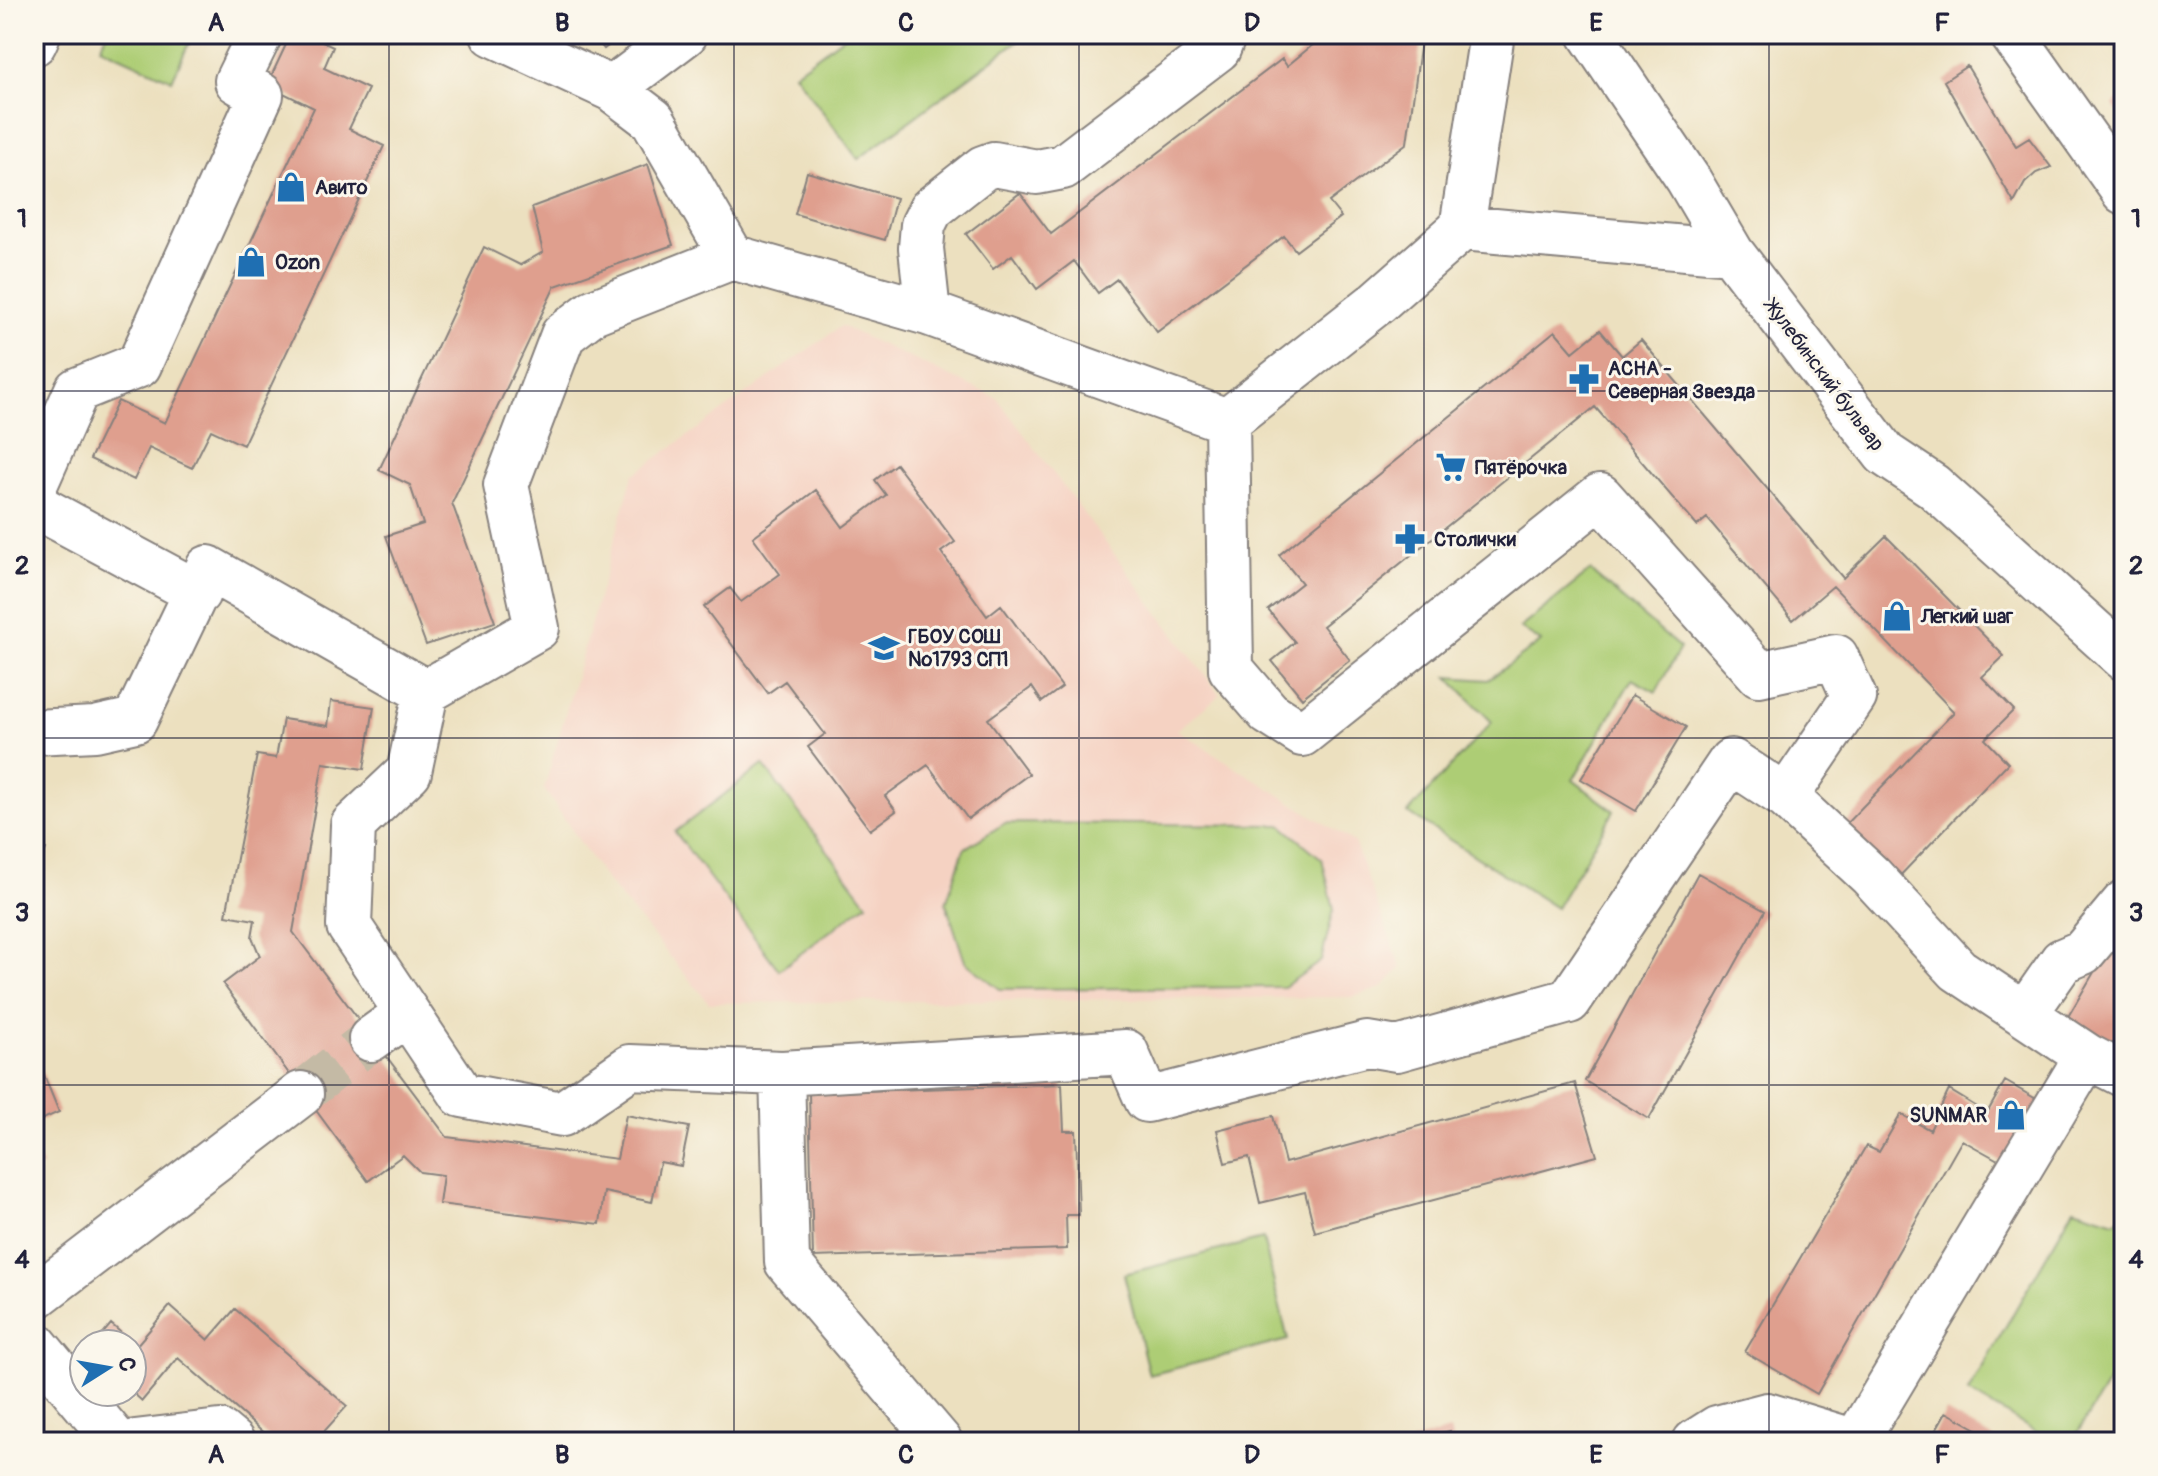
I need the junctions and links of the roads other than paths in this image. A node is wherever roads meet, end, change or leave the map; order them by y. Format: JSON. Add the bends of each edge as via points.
{"nodes":[{"id":1,"x":38,"y":34,"type":"edge"},
{"id":2,"x":260,"y":34,"type":"edge"},
{"id":3,"x":493,"y":34,"type":"edge"},
{"id":4,"x":685,"y":34,"type":"edge"},
{"id":5,"x":1224,"y":34,"type":"edge"},
{"id":6,"x":1492,"y":34,"type":"edge"},
{"id":7,"x":1590,"y":34,"type":"edge"},
{"id":8,"x":2012,"y":34,"type":"edge"},
{"id":9,"x":34,"y":43,"type":"edge"},
{"id":10,"x":612,"y":89,"type":"junction"},
{"id":11,"x":2124,"y":192,"type":"edge"},
{"id":12,"x":1462,"y":228,"type":"junction"},
{"id":13,"x":1731,"y":252,"type":"junction"},
{"id":14,"x":732,"y":257,"type":"junction"},
{"id":15,"x":928,"y":313,"type":"junction"},
{"id":16,"x":1227,"y":421,"type":"junction"},
{"id":17,"x":34,"y":487,"type":"edge"},
{"id":18,"x":34,"y":505,"type":"edge"},
{"id":19,"x":198,"y":593,"type":"junction"},
{"id":20,"x":2124,"y":658,"type":"edge"},
{"id":21,"x":426,"y":692,"type":"junction"},
{"id":22,"x":34,"y":732,"type":"edge"},
{"id":23,"x":1786,"y":797,"type":"junction"},
{"id":24,"x":2124,"y":903,"type":"edge"},
{"id":25,"x":407,"y":1013,"type":"junction"},
{"id":26,"x":2025,"y":1014,"type":"junction"},
{"id":27,"x":371,"y":1039,"type":"tunnel mouth"},
{"id":28,"x":2106,"y":1065,"type":"edge"},
{"id":29,"x":782,"y":1073,"type":"junction"},
{"id":30,"x":301,"y":1094,"type":"tunnel mouth"},
{"id":31,"x":34,"y":1298,"type":"edge"},
{"id":32,"x":34,"y":1343,"type":"edge"},
{"id":33,"x":117,"y":1442,"type":"edge"},
{"id":34,"x":135,"y":1442,"type":"edge"},
{"id":35,"x":232,"y":1442,"type":"edge"},
{"id":36,"x":940,"y":1442,"type":"edge"},
{"id":37,"x":1695,"y":1442,"type":"edge"},
{"id":38,"x":1856,"y":1442,"type":"edge"}],
"edges":[{"from":1,"to":9,"type":"street"},
{"from":2,"to":17,"type":"street","via":[[237,81],[261,95],[139,365],[77,390]]},
{"from":3,"to":10,"type":"street"},
{"from":4,"to":10,"type":"street"},
{"from":5,"to":15,"type":"street","via":[[1218,49],[1063,167],[1037,172],[994,164],[931,209],[921,248]]},
{"from":6,"to":12,"type":"street"},
{"from":7,"to":13,"type":"street","name":"Жулебинский бульвар"},
{"from":8,"to":11,"type":"street"},
{"from":10,"to":14,"type":"street","via":[[653,120]]},
{"from":12,"to":13,"type":"street"},
{"from":12,"to":16,"type":"street"},
{"from":13,"to":20,"type":"street","name":"Жулебинский бульвар","via":[[1885,454],[1933,486]]},
{"from":14,"to":15,"type":"street"},
{"from":14,"to":21,"type":"street","via":[[593,312],[563,335],[506,485],[537,628]]},
{"from":15,"to":16,"type":"street"},
{"from":16,"to":23,"type":"street","via":[[1231,669],[1269,713],[1302,734],[1600,496],[1759,674],[1836,657],[1854,697]]},
{"from":18,"to":19,"type":"street"},
{"from":19,"to":21,"type":"street","via":[[208,568]]},
{"from":19,"to":22,"type":"street","via":[[135,720],[95,729]]},
{"from":21,"to":25,"type":"street","via":[[409,772],[353,825],[349,926]]},
{"from":23,"to":26,"type":"street","via":[[1871,876],[1958,970]]},
{"from":23,"to":29,"type":"street","via":[[1731,761],[1569,1001],[1397,1049],[1367,1044],[1147,1100],[1126,1052]]},
{"from":24,"to":26,"type":"street","via":[[2083,952],[2062,961]]},
{"from":25,"to":27,"type":"street"},
{"from":25,"to":29,"type":"street","via":[[462,1095],[562,1114],[630,1067]]},
{"from":26,"to":28,"type":"street"},
{"from":28,"to":38,"type":"street"},
{"from":29,"to":36,"type":"street","via":[[787,1262]]},
{"from":30,"to":31,"type":"street"},
{"from":32,"to":33,"type":"street"},
{"from":34,"to":35,"type":"street","via":[[220,1432]]},
{"from":37,"to":38,"type":"street","via":[[1717,1428],[1767,1415]]}]}
